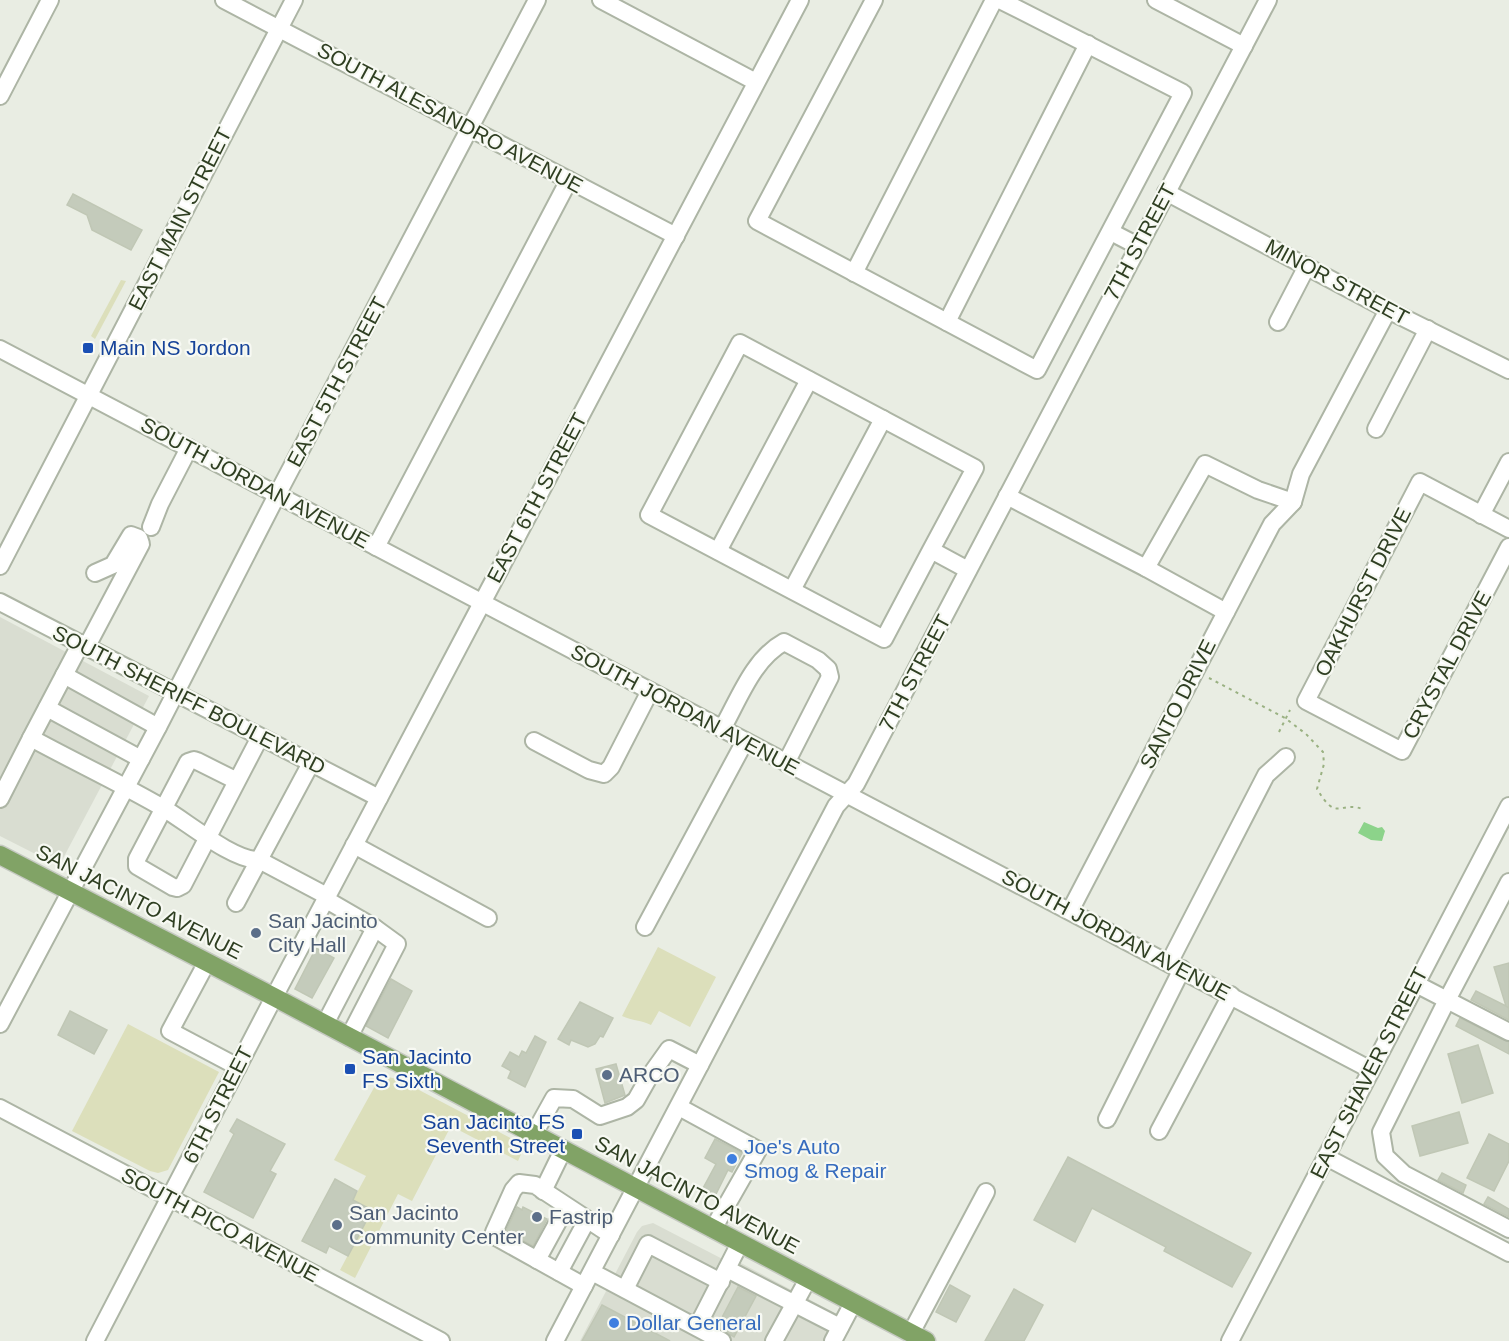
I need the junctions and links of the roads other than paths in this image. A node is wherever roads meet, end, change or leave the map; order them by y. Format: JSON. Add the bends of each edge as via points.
{"nodes":[{"id":1,"x":50,"y":0,"type":"edge"},
{"id":2,"x":224,"y":0,"type":"edge"},
{"id":3,"x":294,"y":0,"type":"edge"},
{"id":4,"x":537,"y":0,"type":"edge"},
{"id":5,"x":601,"y":0,"type":"edge"},
{"id":6,"x":800,"y":0,"type":"edge"},
{"id":7,"x":874,"y":0,"type":"edge"},
{"id":8,"x":994,"y":0,"type":"edge"},
{"id":9,"x":1000,"y":0,"type":"edge"},
{"id":10,"x":1156,"y":0,"type":"edge"},
{"id":11,"x":1268,"y":0,"type":"edge"},
{"id":12,"x":278,"y":29,"type":"junction"},
{"id":13,"x":1088,"y":44,"type":"junction"},
{"id":14,"x":1244,"y":46,"type":"junction"},
{"id":15,"x":756,"y":82,"type":"junction"},
{"id":16,"x":0,"y":96,"type":"edge"},
{"id":17,"x":470,"y":129,"type":"junction"},
{"id":18,"x":569,"y":180,"type":"junction"},
{"id":19,"x":1166,"y":192,"type":"junction"},
{"id":20,"x":1111,"y":232,"type":"junction"},
{"id":21,"x":676,"y":236,"type":"junction"},
{"id":22,"x":1138,"y":246,"type":"junction"},
{"id":23,"x":1307,"y":266,"type":"junction"},
{"id":24,"x":854,"y":273,"type":"junction"},
{"id":25,"x":1388,"y":310,"type":"junction"},
{"id":26,"x":948,"y":322,"type":"junction"},
{"id":27,"x":1278,"y":322,"type":"dead end"},
{"id":28,"x":1428,"y":329,"type":"junction"},
{"id":29,"x":0,"y":349,"type":"edge"},
{"id":30,"x":1509,"y":370,"type":"edge"},
{"id":31,"x":809,"y":380,"type":"junction"},
{"id":32,"x":89,"y":396,"type":"junction"},
{"id":33,"x":883,"y":419,"type":"junction"},
{"id":34,"x":1376,"y":429,"type":"dead end"},
{"id":35,"x":189,"y":448,"type":"junction"},
{"id":36,"x":1509,"y":462,"type":"edge"},
{"id":37,"x":277,"y":495,"type":"junction"},
{"id":38,"x":1007,"y":496,"type":"junction"},
{"id":39,"x":1293,"y":502,"type":"junction"},
{"id":40,"x":1481,"y":514,"type":"junction"},
{"id":41,"x":151,"y":527,"type":"dead end"},
{"id":42,"x":1509,"y":529,"type":"edge"},
{"id":43,"x":376,"y":546,"type":"junction"},
{"id":44,"x":1509,"y":547,"type":"edge"},
{"id":45,"x":931,"y":550,"type":"junction"},
{"id":46,"x":718,"y":551,"type":"junction"},
{"id":47,"x":0,"y":566,"type":"edge"},
{"id":48,"x":1146,"y":568,"type":"junction"},
{"id":49,"x":968,"y":570,"type":"junction"},
{"id":50,"x":95,"y":573,"type":"dead end"},
{"id":51,"x":792,"y":590,"type":"junction"},
{"id":52,"x":0,"y":602,"type":"edge"},
{"id":53,"x":482,"y":602,"type":"junction"},
{"id":54,"x":1226,"y":612,"type":"junction"},
{"id":55,"x":84,"y":645,"type":"junction"},
{"id":56,"x":64,"y":675,"type":"junction"},
{"id":57,"x":650,"y":691,"type":"junction"},
{"id":58,"x":176,"y":692,"type":"junction"},
{"id":59,"x":1306,"y":701,"type":"joint"},
{"id":60,"x":47,"y":708,"type":"junction"},
{"id":61,"x":158,"y":727,"type":"junction"},
{"id":62,"x":722,"y":729,"type":"junction"},
{"id":63,"x":260,"y":737,"type":"junction"},
{"id":64,"x":31,"y":738,"type":"junction"},
{"id":65,"x":534,"y":741,"type":"dead end"},
{"id":66,"x":745,"y":741,"type":"junction"},
{"id":67,"x":1286,"y":757,"type":"dead end"},
{"id":68,"x":141,"y":759,"type":"junction"},
{"id":69,"x":786,"y":762,"type":"junction"},
{"id":70,"x":311,"y":763,"type":"junction"},
{"id":71,"x":237,"y":781,"type":"junction"},
{"id":72,"x":126,"y":788,"type":"junction"},
{"id":73,"x":846,"y":795,"type":"junction"},
{"id":74,"x":379,"y":798,"type":"junction"},
{"id":75,"x":0,"y":799,"type":"edge"},
{"id":76,"x":1509,"y":806,"type":"edge"},
{"id":77,"x":164,"y":808,"type":"junction"},
{"id":78,"x":207,"y":838,"type":"junction"},
{"id":79,"x":354,"y":845,"type":"junction"},
{"id":80,"x":0,"y":855,"type":"edge"},
{"id":81,"x":259,"y":860,"type":"junction"},
{"id":82,"x":1509,"y":882,"type":"edge"},
{"id":83,"x":71,"y":891,"type":"junction"},
{"id":84,"x":326,"y":897,"type":"junction"},
{"id":85,"x":236,"y":903,"type":"dead end"},
{"id":86,"x":1070,"y":911,"type":"junction"},
{"id":87,"x":488,"y":918,"type":"dead end"},
{"id":88,"x":645,"y":927,"type":"dead end"},
{"id":89,"x":375,"y":928,"type":"junction"},
{"id":90,"x":207,"y":962,"type":"junction"},
{"id":91,"x":1175,"y":966,"type":"junction"},
{"id":92,"x":1416,"y":984,"type":"junction"},
{"id":93,"x":1231,"y":995,"type":"junction"},
{"id":94,"x":274,"y":997,"type":"junction"},
{"id":95,"x":1447,"y":1000,"type":"junction"},
{"id":96,"x":0,"y":1024,"type":"edge"},
{"id":97,"x":325,"y":1024,"type":"junction"},
{"id":98,"x":1509,"y":1032,"type":"edge"},
{"id":99,"x":349,"y":1036,"type":"junction"},
{"id":100,"x":700,"y":1065,"type":"junction"},
{"id":101,"x":238,"y":1067,"type":"junction"},
{"id":102,"x":1371,"y":1070,"type":"junction"},
{"id":103,"x":679,"y":1107,"type":"junction"},
{"id":104,"x":0,"y":1108,"type":"edge"},
{"id":105,"x":1107,"y":1119,"type":"dead end"},
{"id":106,"x":1159,"y":1131,"type":"dead end"},
{"id":107,"x":534,"y":1134,"type":"junction"},
{"id":108,"x":563,"y":1149,"type":"junction"},
{"id":109,"x":1326,"y":1157,"type":"junction"},
{"id":110,"x":636,"y":1188,"type":"junction"},
{"id":111,"x":543,"y":1191,"type":"junction"},
{"id":112,"x":986,"y":1192,"type":"dead end"},
{"id":113,"x":169,"y":1198,"type":"junction"},
{"id":114,"x":566,"y":1207,"type":"junction"},
{"id":115,"x":587,"y":1220,"type":"junction"},
{"id":116,"x":713,"y":1229,"type":"junction"},
{"id":117,"x":1509,"y":1229,"type":"edge"},
{"id":118,"x":611,"y":1235,"type":"junction"},
{"id":119,"x":740,"y":1243,"type":"junction"},
{"id":120,"x":1509,"y":1253,"type":"edge"},
{"id":121,"x":537,"y":1260,"type":"junction"},
{"id":122,"x":559,"y":1272,"type":"junction"},
{"id":123,"x":724,"y":1275,"type":"junction"},
{"id":124,"x":588,"y":1279,"type":"junction"},
{"id":125,"x":808,"y":1279,"type":"junction"},
{"id":126,"x":625,"y":1289,"type":"junction"},
{"id":127,"x":853,"y":1303,"type":"junction"},
{"id":128,"x":795,"y":1304,"type":"junction"},
{"id":129,"x":697,"y":1327,"type":"junction"},
{"id":130,"x":836,"y":1334,"type":"edge"},
{"id":131,"x":919,"y":1337,"type":"edge"},
{"id":132,"x":95,"y":1341,"type":"edge"},
{"id":133,"x":441,"y":1341,"type":"edge"},
{"id":134,"x":555,"y":1341,"type":"edge"},
{"id":135,"x":722,"y":1341,"type":"edge"},
{"id":136,"x":774,"y":1341,"type":"edge"},
{"id":137,"x":1230,"y":1341,"type":"edge"}],
"edges":[{"from":1,"to":16,"type":"street"},
{"from":2,"to":12,"type":"street","name":"SOUTH ALESANDRO AVENUE"},
{"from":3,"to":12,"type":"street","name":"EAST MAIN STREET"},
{"from":4,"to":17,"type":"street","name":"EAST 5TH STREET"},
{"from":5,"to":15,"type":"street"},
{"from":6,"to":15,"type":"street","name":"EAST 6TH STREET"},
{"from":7,"to":24,"type":"street","via":[[758,221]]},
{"from":8,"to":24,"type":"street"},
{"from":9,"to":13,"type":"street"},
{"from":10,"to":14,"type":"street"},
{"from":11,"to":14,"type":"street","name":"7TH STREET"},
{"from":12,"to":17,"type":"street","name":"SOUTH ALESANDRO AVENUE"},
{"from":12,"to":32,"type":"street","name":"EAST MAIN STREET"},
{"from":13,"to":20,"type":"street","via":[[1183,93]]},
{"from":13,"to":26,"type":"street"},
{"from":14,"to":19,"type":"street","name":"7TH STREET"},
{"from":15,"to":21,"type":"street","name":"EAST 6TH STREET"},
{"from":17,"to":18,"type":"street","name":"SOUTH ALESANDRO AVENUE"},
{"from":17,"to":37,"type":"street","name":"EAST 5TH STREET"},
{"from":18,"to":21,"type":"street","name":"SOUTH ALESANDRO AVENUE"},
{"from":18,"to":43,"type":"street"},
{"from":19,"to":22,"type":"street","name":"7TH STREET"},
{"from":19,"to":23,"type":"street","name":"MINOR STREET"},
{"from":20,"to":22,"type":"street"},
{"from":20,"to":26,"type":"street","via":[[1037,370]]},
{"from":21,"to":53,"type":"street","name":"EAST 6TH STREET"},
{"from":22,"to":38,"type":"street","name":"7TH STREET"},
{"from":23,"to":25,"type":"street","name":"MINOR STREET"},
{"from":23,"to":27,"type":"street"},
{"from":24,"to":26,"type":"street"},
{"from":25,"to":28,"type":"street","name":"MINOR STREET"},
{"from":25,"to":39,"type":"street","via":[[1301,474]]},
{"from":28,"to":30,"type":"street","name":"MINOR STREET"},
{"from":28,"to":34,"type":"street"},
{"from":29,"to":32,"type":"street","name":"SOUTH JORDAN AVENUE"},
{"from":31,"to":33,"type":"street"},
{"from":31,"to":46,"type":"street"},
{"from":31,"to":46,"type":"street","via":[[740,343],[670,474],[649,515]]},
{"from":32,"to":35,"type":"street","name":"SOUTH JORDAN AVENUE"},
{"from":32,"to":47,"type":"street","name":"EAST MAIN STREET"},
{"from":33,"to":45,"type":"street","via":[[975,468]]},
{"from":33,"to":51,"type":"street"},
{"from":35,"to":37,"type":"street","name":"SOUTH JORDAN AVENUE"},
{"from":35,"to":41,"type":"street"},
{"from":36,"to":40,"type":"street"},
{"from":37,"to":43,"type":"street","name":"SOUTH JORDAN AVENUE"},
{"from":37,"to":58,"type":"street","name":"EAST 5TH STREET"},
{"from":38,"to":48,"type":"street"},
{"from":38,"to":49,"type":"street","name":"7TH STREET"},
{"from":39,"to":48,"type":"street","via":[[1205,464]]},
{"from":39,"to":54,"type":"street","name":"SANTO DRIVE","via":[[1272,524]]},
{"from":40,"to":42,"type":"street"},
{"from":40,"to":59,"type":"street","name":"OAKHURST DRIVE","via":[[1420,482]]},
{"from":43,"to":53,"type":"street","name":"SOUTH JORDAN AVENUE"},
{"from":44,"to":59,"type":"street","name":"CRYSTAL DRIVE","via":[[1402,751]]},
{"from":45,"to":49,"type":"street"},
{"from":45,"to":51,"type":"street","via":[[884,639]]},
{"from":46,"to":51,"type":"street"},
{"from":48,"to":54,"type":"street"},
{"from":49,"to":73,"type":"street","name":"7TH STREET","via":[[856,784]]},
{"from":50,"to":55,"type":"street","via":[[113,564],[131,535],[139,538],[141,544]]},
{"from":52,"to":55,"type":"street","name":"SOUTH SHERIFF BOULEVARD"},
{"from":53,"to":57,"type":"street","name":"SOUTH JORDAN AVENUE"},
{"from":53,"to":74,"type":"street","name":"EAST 6TH STREET"},
{"from":54,"to":86,"type":"street","name":"SANTO DRIVE"},
{"from":55,"to":56,"type":"street"},
{"from":55,"to":58,"type":"street","name":"SOUTH SHERIFF BOULEVARD"},
{"from":56,"to":60,"type":"street"},
{"from":56,"to":61,"type":"street"},
{"from":57,"to":62,"type":"street","name":"SOUTH JORDAN AVENUE"},
{"from":57,"to":65,"type":"street","via":[[604,774]]},
{"from":58,"to":61,"type":"street","name":"EAST 5TH STREET"},
{"from":58,"to":63,"type":"street","name":"SOUTH SHERIFF BOULEVARD"},
{"from":60,"to":64,"type":"street"},
{"from":60,"to":68,"type":"street"},
{"from":61,"to":68,"type":"street","name":"EAST 5TH STREET"},
{"from":62,"to":66,"type":"street","name":"SOUTH JORDAN AVENUE"},
{"from":62,"to":69,"type":"street","via":[[756,667],[772,648],[784,642],[818,660],[830,677]]},
{"from":63,"to":70,"type":"street","name":"SOUTH SHERIFF BOULEVARD"},
{"from":63,"to":71,"type":"street"},
{"from":64,"to":72,"type":"street"},
{"from":64,"to":75,"type":"street"},
{"from":66,"to":69,"type":"street","name":"SOUTH JORDAN AVENUE"},
{"from":66,"to":88,"type":"street"},
{"from":67,"to":91,"type":"street","via":[[1266,775]]},
{"from":68,"to":72,"type":"street","name":"EAST 5TH STREET"},
{"from":69,"to":73,"type":"street","name":"SOUTH JORDAN AVENUE"},
{"from":70,"to":74,"type":"street","name":"SOUTH SHERIFF BOULEVARD"},
{"from":70,"to":81,"type":"street"},
{"from":71,"to":77,"type":"street","via":[[190,760]]},
{"from":71,"to":78,"type":"street"},
{"from":72,"to":77,"type":"street"},
{"from":72,"to":83,"type":"street","name":"EAST 5TH STREET"},
{"from":73,"to":86,"type":"street","name":"SOUTH JORDAN AVENUE"},
{"from":73,"to":100,"type":"street","name":"7TH STREET","via":[[836,806]]},
{"from":74,"to":79,"type":"street","name":"EAST 6TH STREET"},
{"from":76,"to":92,"type":"street","name":"EAST SHAVER STREET"},
{"from":77,"to":78,"type":"street"},
{"from":77,"to":78,"type":"street","via":[[137,859],[139,868],[173,887],[181,887]]},
{"from":78,"to":81,"type":"street","via":[[248,859]]},
{"from":79,"to":84,"type":"street","name":"EAST 6TH STREET"},
{"from":79,"to":87,"type":"street"},
{"from":80,"to":83,"type":"main road","name":"SAN JACINTO AVENUE"},
{"from":81,"to":84,"type":"street"},
{"from":81,"to":85,"type":"street"},
{"from":82,"to":95,"type":"street"},
{"from":83,"to":90,"type":"main road","name":"SAN JACINTO AVENUE"},
{"from":83,"to":96,"type":"street","name":"EAST 5TH STREET"},
{"from":84,"to":89,"type":"street"},
{"from":84,"to":94,"type":"street","name":"EAST 6TH STREET"},
{"from":86,"to":91,"type":"street","name":"SOUTH JORDAN AVENUE"},
{"from":89,"to":97,"type":"street"},
{"from":89,"to":99,"type":"street","via":[[397,944]]},
{"from":90,"to":94,"type":"main road","name":"SAN JACINTO AVENUE"},
{"from":90,"to":101,"type":"street","via":[[170,1031]]},
{"from":91,"to":93,"type":"street","name":"SOUTH JORDAN AVENUE"},
{"from":91,"to":105,"type":"street"},
{"from":92,"to":95,"type":"street"},
{"from":92,"to":102,"type":"street","name":"EAST SHAVER STREET"},
{"from":93,"to":102,"type":"street","name":"SOUTH JORDAN AVENUE"},
{"from":93,"to":106,"type":"street"},
{"from":94,"to":97,"type":"main road","name":"SAN JACINTO AVENUE"},
{"from":94,"to":101,"type":"street","name":"6TH STREET"},
{"from":95,"to":98,"type":"street"},
{"from":95,"to":117,"type":"street","via":[[1381,1132],[1385,1156],[1404,1174]]},
{"from":97,"to":99,"type":"main road","name":"SAN JACINTO AVENUE"},
{"from":99,"to":107,"type":"main road","name":"SAN JACINTO AVENUE"},
{"from":100,"to":103,"type":"street","name":"7TH STREET"},
{"from":100,"to":107,"type":"street","via":[[669,1049],[636,1100],[627,1107],[600,1116],[573,1099],[554,1098]]},
{"from":101,"to":113,"type":"street","name":"6TH STREET"},
{"from":102,"to":109,"type":"street","name":"EAST SHAVER STREET"},
{"from":103,"to":110,"type":"street","name":"7TH STREET"},
{"from":103,"to":116,"type":"street","via":[[758,1150]]},
{"from":104,"to":113,"type":"street","name":"SOUTH PICO AVENUE"},
{"from":107,"to":108,"type":"main road","name":"SAN JACINTO AVENUE"},
{"from":108,"to":110,"type":"main road","name":"SAN JACINTO AVENUE"},
{"from":108,"to":111,"type":"street"},
{"from":109,"to":120,"type":"street"},
{"from":109,"to":137,"type":"street","name":"EAST SHAVER STREET"},
{"from":110,"to":116,"type":"main road","name":"SAN JACINTO AVENUE"},
{"from":110,"to":118,"type":"street","name":"7TH STREET"},
{"from":111,"to":114,"type":"street"},
{"from":111,"to":121,"type":"street","via":[[535,1185],[519,1183],[494,1232],[496,1238]]},
{"from":112,"to":131,"type":"street"},
{"from":113,"to":132,"type":"street","name":"6TH STREET"},
{"from":113,"to":133,"type":"street","name":"SOUTH PICO AVENUE"},
{"from":114,"to":115,"type":"street"},
{"from":114,"to":121,"type":"street"},
{"from":115,"to":118,"type":"street"},
{"from":115,"to":122,"type":"street"},
{"from":116,"to":119,"type":"main road","name":"SAN JACINTO AVENUE"},
{"from":118,"to":124,"type":"street","name":"7TH STREET"},
{"from":119,"to":123,"type":"street"},
{"from":119,"to":125,"type":"main road","name":"SAN JACINTO AVENUE"},
{"from":121,"to":122,"type":"street"},
{"from":122,"to":124,"type":"street"},
{"from":123,"to":126,"type":"street","via":[[648,1244]]},
{"from":123,"to":128,"type":"street"},
{"from":123,"to":129,"type":"street"},
{"from":124,"to":126,"type":"street"},
{"from":124,"to":134,"type":"street","name":"7TH STREET"},
{"from":125,"to":127,"type":"main road","name":"SAN JACINTO AVENUE"},
{"from":125,"to":128,"type":"street"},
{"from":126,"to":129,"type":"street"},
{"from":127,"to":130,"type":"street"},
{"from":127,"to":131,"type":"main road","name":"SAN JACINTO AVENUE"},
{"from":128,"to":130,"type":"street"},
{"from":128,"to":136,"type":"street"},
{"from":129,"to":135,"type":"street"}]}
